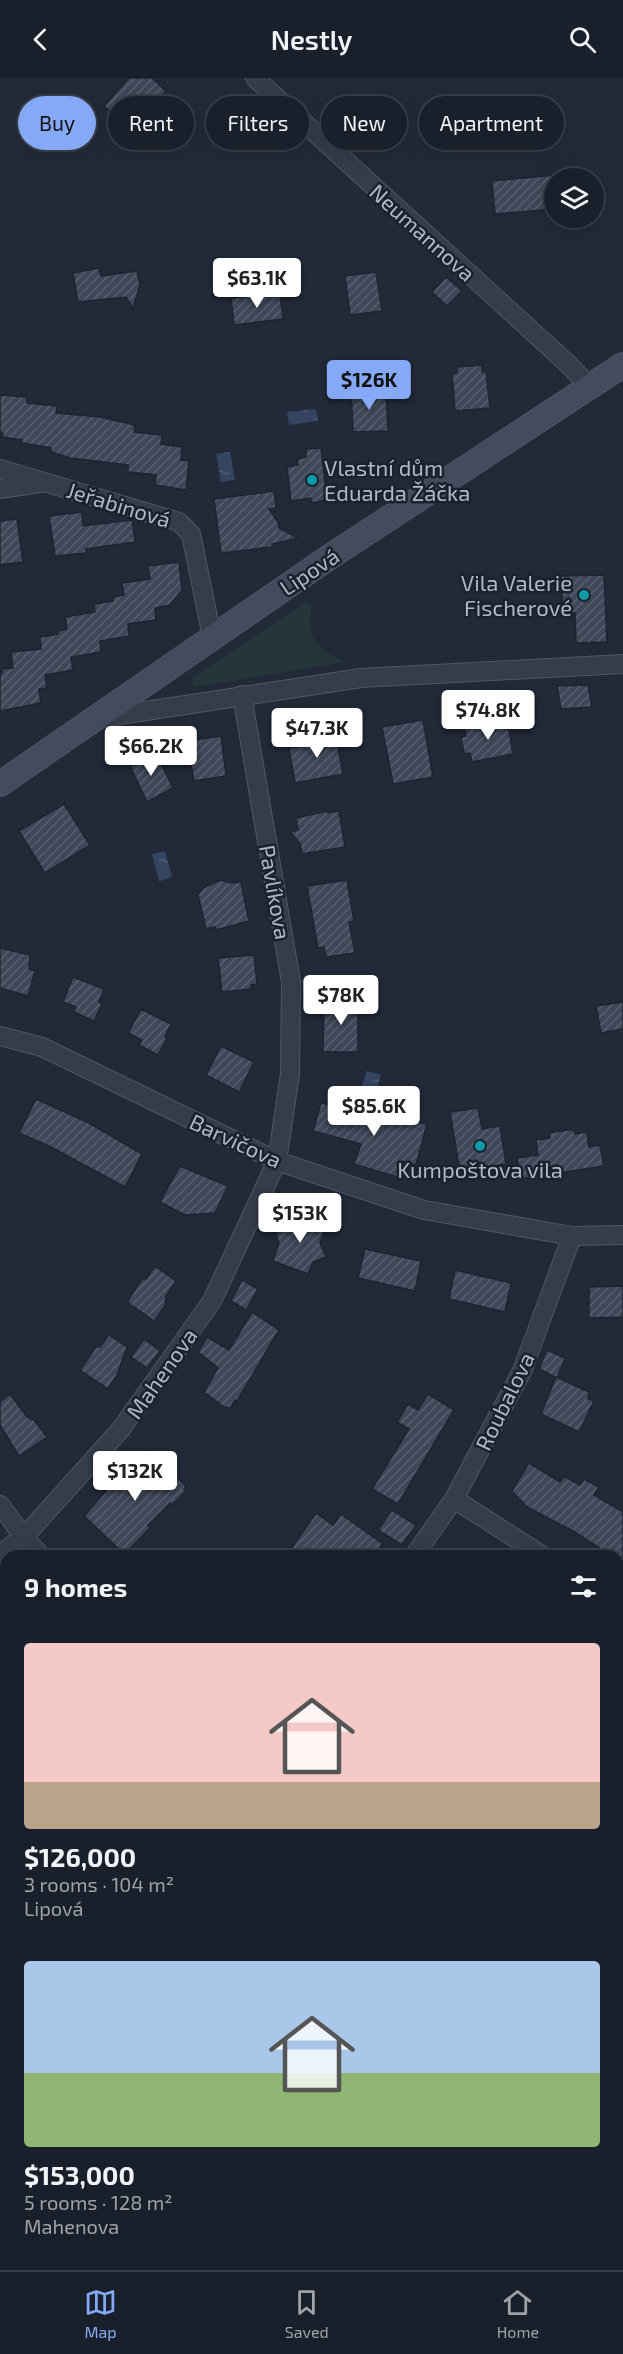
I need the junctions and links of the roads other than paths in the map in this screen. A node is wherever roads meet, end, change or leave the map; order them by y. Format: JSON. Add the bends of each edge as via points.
{"nodes":[{"id":1,"x":255,"y":78,"type":"edge"},
{"id":2,"x":610,"y":376,"type":"edge"},
{"id":3,"x":0,"y":469,"type":"edge"},
{"id":4,"x":47,"y":482,"type":"junction"},
{"id":5,"x":0,"y":489,"type":"edge"},
{"id":6,"x":212,"y":637,"type":"junction"},
{"id":7,"x":623,"y":664,"type":"edge"},
{"id":8,"x":242,"y":695,"type":"junction"},
{"id":9,"x":92,"y":720,"type":"junction"},
{"id":10,"x":0,"y":784,"type":"edge"},
{"id":11,"x":0,"y":1036,"type":"edge"},
{"id":12,"x":277,"y":1161,"type":"junction"},
{"id":13,"x":623,"y":1235,"type":"edge"},
{"id":14,"x":572,"y":1236,"type":"junction"},
{"id":15,"x":454,"y":1499,"type":"junction"},
{"id":16,"x":0,"y":1505,"type":"edge"},
{"id":17,"x":24,"y":1537,"type":"junction"},
{"id":18,"x":6,"y":1550,"type":"edge"},
{"id":19,"x":36,"y":1550,"type":"edge"},
{"id":20,"x":418,"y":1550,"type":"edge"},
{"id":21,"x":534,"y":1550,"type":"edge"}],
"edges":[{"from":1,"to":2,"type":"street","name":"Neumannova","via":[[568,364]]},
{"from":2,"to":6,"type":"street","name":"Lipová"},
{"from":3,"to":4,"type":"street","name":"Jeřabinová"},
{"from":4,"to":5,"type":"street","name":"Jeřabinová"},
{"from":4,"to":6,"type":"street","name":"Jeřabinová","via":[[179,522],[191,534]]},
{"from":6,"to":9,"type":"street","name":"Lipová"},
{"from":7,"to":8,"type":"street","via":[[361,678]]},
{"from":8,"to":9,"type":"street"},
{"from":8,"to":12,"type":"street","name":"Pavlíkova","via":[[291,982],[290,1074]]},
{"from":9,"to":10,"type":"street","name":"Lipová"},
{"from":11,"to":12,"type":"street","name":"Barvičova","via":[[42,1047]]},
{"from":12,"to":14,"type":"street","name":"Barvičova","via":[[424,1210]]},
{"from":12,"to":17,"type":"street","name":"Mahenova","via":[[212,1302],[121,1429]]},
{"from":13,"to":14,"type":"street","name":"Barvičova"},
{"from":14,"to":15,"type":"street","name":"Roubalova","via":[[522,1371]]},
{"from":15,"to":20,"type":"street","name":"Roubalova"},
{"from":15,"to":21,"type":"street"},
{"from":16,"to":17,"type":"street"},
{"from":17,"to":18,"type":"street","name":"Mahenova"},
{"from":17,"to":19,"type":"street"}]}
